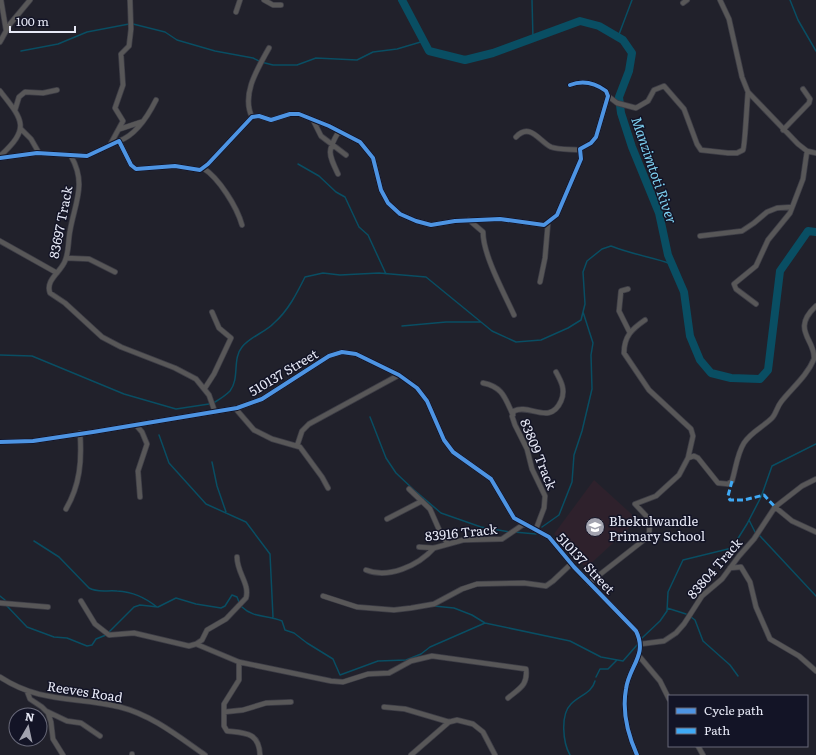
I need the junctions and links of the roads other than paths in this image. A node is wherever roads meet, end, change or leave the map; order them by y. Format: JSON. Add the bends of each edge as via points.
{"nodes":[{"id":1,"x":1,"y":0,"type":"edge"},
{"id":2,"x":30,"y":0,"type":"edge"},
{"id":3,"x":130,"y":0,"type":"edge"},
{"id":4,"x":240,"y":0,"type":"edge"},
{"id":5,"x":264,"y":0,"type":"edge"},
{"id":6,"x":720,"y":0,"type":"edge"},
{"id":7,"x":280,"y":5,"type":"dead end"},
{"id":8,"x":236,"y":12,"type":"dead end"},
{"id":9,"x":6,"y":30,"type":"junction"},
{"id":10,"x":0,"y":42,"type":"edge"},
{"id":11,"x":269,"y":48,"type":"dead end"},
{"id":12,"x":570,"y":85,"type":"dead end"},
{"id":13,"x":803,"y":89,"type":"dead end"},
{"id":14,"x":57,"y":90,"type":"dead end"},
{"id":15,"x":0,"y":91,"type":"edge"},
{"id":16,"x":748,"y":92,"type":"junction"},
{"id":17,"x":608,"y":96,"type":"junction"},
{"id":18,"x":156,"y":100,"type":"dead end"},
{"id":19,"x":15,"y":110,"type":"junction"},
{"id":20,"x":252,"y":117,"type":"junction"},
{"id":21,"x":313,"y":120,"type":"junction"},
{"id":22,"x":142,"y":122,"type":"junction"},
{"id":23,"x":21,"y":129,"type":"junction"},
{"id":24,"x":120,"y":129,"type":"junction"},
{"id":25,"x":783,"y":130,"type":"junction"},
{"id":26,"x":339,"y":131,"type":"junction"},
{"id":27,"x":516,"y":137,"type":"dead end"},
{"id":28,"x":119,"y":141,"type":"junction"},
{"id":29,"x":110,"y":145,"type":"junction"},
{"id":30,"x":331,"y":145,"type":"junction"},
{"id":31,"x":580,"y":150,"type":"junction"},
{"id":32,"x":807,"y":151,"type":"junction"},
{"id":33,"x":39,"y":153,"type":"junction"},
{"id":34,"x":816,"y":153,"type":"edge"},
{"id":35,"x":346,"y":155,"type":"dead end"},
{"id":36,"x":71,"y":156,"type":"junction"},
{"id":37,"x":0,"y":157,"type":"edge"},
{"id":38,"x":204,"y":168,"type":"junction"},
{"id":39,"x":338,"y":174,"type":"dead end"},
{"id":40,"x":792,"y":207,"type":"junction"},
{"id":41,"x":469,"y":220,"type":"junction"},
{"id":42,"x":548,"y":223,"type":"junction"},
{"id":43,"x":242,"y":224,"type":"dead end"},
{"id":44,"x":700,"y":236,"type":"dead end"},
{"id":45,"x":0,"y":241,"type":"edge"},
{"id":46,"x":66,"y":258,"type":"junction"},
{"id":47,"x":115,"y":272,"type":"dead end"},
{"id":48,"x":58,"y":273,"type":"junction"},
{"id":49,"x":540,"y":282,"type":"dead end"},
{"id":50,"x":628,"y":289,"type":"dead end"},
{"id":51,"x":756,"y":304,"type":"dead end"},
{"id":52,"x":816,"y":306,"type":"edge"},
{"id":53,"x":212,"y":312,"type":"dead end"},
{"id":54,"x":514,"y":315,"type":"dead end"},
{"id":55,"x":645,"y":320,"type":"dead end"},
{"id":56,"x":630,"y":332,"type":"junction"},
{"id":57,"x":556,"y":372,"type":"dead end"},
{"id":58,"x":400,"y":376,"type":"junction"},
{"id":59,"x":483,"y":383,"type":"dead end"},
{"id":60,"x":205,"y":388,"type":"junction"},
{"id":61,"x":235,"y":408,"type":"junction"},
{"id":62,"x":215,"y":412,"type":"junction"},
{"id":63,"x":513,"y":415,"type":"junction"},
{"id":64,"x":136,"y":425,"type":"junction"},
{"id":65,"x":80,"y":433,"type":"junction"},
{"id":66,"x":0,"y":442,"type":"edge"},
{"id":67,"x":298,"y":446,"type":"junction"},
{"id":68,"x":688,"y":458,"type":"junction"},
{"id":69,"x":816,"y":479,"type":"edge"},
{"id":70,"x":328,"y":488,"type":"dead end"},
{"id":71,"x":409,"y":489,"type":"dead end"},
{"id":72,"x":140,"y":497,"type":"dead end"},
{"id":73,"x":422,"y":501,"type":"junction"},
{"id":74,"x":775,"y":507,"type":"junction"},
{"id":75,"x":66,"y":509,"type":"dead end"},
{"id":76,"x":387,"y":519,"type":"dead end"},
{"id":77,"x":524,"y":524,"type":"junction"},
{"id":78,"x":536,"y":530,"type":"junction"},
{"id":79,"x":816,"y":532,"type":"edge"},
{"id":80,"x":448,"y":544,"type":"junction"},
{"id":81,"x":419,"y":547,"type":"dead end"},
{"id":82,"x":434,"y":548,"type":"junction"},
{"id":83,"x":738,"y":556,"type":"junction"},
{"id":84,"x":237,"y":557,"type":"dead end"},
{"id":85,"x":571,"y":564,"type":"junction"},
{"id":86,"x":741,"y":567,"type":"junction"},
{"id":87,"x":730,"y":568,"type":"junction"},
{"id":88,"x":366,"y":570,"type":"dead end"},
{"id":89,"x":589,"y":583,"type":"junction"},
{"id":90,"x":323,"y":596,"type":"dead end"},
{"id":91,"x":81,"y":600,"type":"dead end"},
{"id":92,"x":0,"y":603,"type":"edge"},
{"id":93,"x":48,"y":607,"type":"dead end"},
{"id":94,"x":196,"y":644,"type":"junction"},
{"id":95,"x":641,"y":644,"type":"junction"},
{"id":96,"x":639,"y":656,"type":"junction"},
{"id":97,"x":239,"y":662,"type":"junction"},
{"id":98,"x":816,"y":671,"type":"edge"},
{"id":99,"x":0,"y":676,"type":"edge"},
{"id":100,"x":27,"y":691,"type":"junction"},
{"id":101,"x":668,"y":697,"type":"edge"},
{"id":102,"x":508,"y":698,"type":"dead end"},
{"id":103,"x":291,"y":702,"type":"dead end"},
{"id":104,"x":41,"y":707,"type":"edge"},
{"id":105,"x":384,"y":707,"type":"dead end"},
{"id":106,"x":48,"y":712,"type":"edge"},
{"id":107,"x":224,"y":712,"type":"junction"},
{"id":108,"x":48,"y":715,"type":"edge"},
{"id":109,"x":448,"y":724,"type":"junction"},
{"id":110,"x":100,"y":736,"type":"dead end"},
{"id":111,"x":63,"y":755,"type":"edge"},
{"id":112,"x":205,"y":755,"type":"edge"},
{"id":113,"x":260,"y":755,"type":"edge"},
{"id":114,"x":411,"y":755,"type":"edge"},
{"id":115,"x":495,"y":755,"type":"edge"},
{"id":116,"x":637,"y":755,"type":"edge"}],
"edges":[{"from":1,"to":9,"type":"street"},
{"from":2,"to":9,"type":"street"},
{"from":3,"to":24,"type":"street","via":[[129,46],[121,54],[123,85],[115,108],[123,119]]},
{"from":4,"to":8,"type":"street"},
{"from":5,"to":7,"type":"street","via":[[270,4]]},
{"from":6,"to":16,"type":"street","via":[[729,19],[742,77]]},
{"from":9,"to":10,"type":"street"},
{"from":11,"to":20,"type":"street","via":[[248,94],[248,106]]},
{"from":12,"to":17,"type":"street","via":[[580,82],[592,84],[606,91]]},
{"from":13,"to":25,"type":"street","via":[[810,99],[809,103]]},
{"from":14,"to":19,"type":"street","via":[[22,93]]},
{"from":15,"to":19,"type":"street"},
{"from":16,"to":17,"type":"street","via":[[744,135],[746,146],[737,153],[701,150],[684,109],[664,86],[654,90],[648,101],[639,107],[627,106]]},
{"from":16,"to":25,"type":"street"},
{"from":17,"to":31,"type":"street","via":[[596,137]]},
{"from":18,"to":22,"type":"street"},
{"from":19,"to":23,"type":"street"},
{"from":20,"to":21,"type":"street","via":[[271,120],[295,114]]},
{"from":20,"to":38,"type":"street"},
{"from":21,"to":26,"type":"street"},
{"from":21,"to":30,"type":"street","via":[[319,133]]},
{"from":22,"to":24,"type":"street"},
{"from":22,"to":28,"type":"street","via":[[131,136]]},
{"from":23,"to":33,"type":"street"},
{"from":23,"to":37,"type":"street","via":[[16,141]]},
{"from":24,"to":29,"type":"street"},
{"from":25,"to":32,"type":"street"},
{"from":26,"to":30,"type":"street"},
{"from":26,"to":41,"type":"street","via":[[360,142],[370,152],[381,190],[393,208],[416,221],[436,225]]},
{"from":27,"to":31,"type":"street","via":[[527,131],[551,146]]},
{"from":28,"to":29,"type":"street"},
{"from":28,"to":38,"type":"street","via":[[131,165],[136,169],[175,166],[200,170]]},
{"from":29,"to":36,"type":"street","via":[[88,156]]},
{"from":30,"to":35,"type":"street"},
{"from":30,"to":39,"type":"street","via":[[329,155]]},
{"from":31,"to":42,"type":"street","via":[[581,159],[573,180],[557,215]]},
{"from":32,"to":34,"type":"street"},
{"from":32,"to":40,"type":"street","via":[[803,179]]},
{"from":33,"to":36,"type":"street"},
{"from":33,"to":37,"type":"street"},
{"from":36,"to":46,"type":"street","name":"83697 Track","via":[[78,171],[79,190]]},
{"from":38,"to":43,"type":"street","via":[[222,187],[240,216]]},
{"from":40,"to":44,"type":"street","via":[[767,212],[742,231]]},
{"from":40,"to":51,"type":"street","via":[[768,240],[756,266],[734,284],[736,289]]},
{"from":41,"to":42,"type":"street","via":[[500,219],[534,224]]},
{"from":41,"to":54,"type":"street","via":[[483,232],[488,254]]},
{"from":42,"to":49,"type":"street"},
{"from":45,"to":48,"type":"street"},
{"from":46,"to":47,"type":"street","via":[[88,259]]},
{"from":46,"to":48,"type":"street","name":"83697 Track"},
{"from":48,"to":60,"type":"street","name":"83697 Track","via":[[49,284],[50,293],[69,306],[98,334],[121,347],[188,374]]},
{"from":50,"to":56,"type":"street","via":[[621,291],[619,307]]},
{"from":52,"to":68,"type":"street","via":[[810,312],[806,325],[806,331],[815,350],[815,358],[771,419],[744,443],[732,481],[728,484],[718,483],[698,458]]},
{"from":53,"to":60,"type":"street","via":[[219,328],[230,338]]},
{"from":55,"to":56,"type":"street"},
{"from":56,"to":68,"type":"street","via":[[624,348],[629,363],[649,390],[693,433]]},
{"from":57,"to":63,"type":"street","name":"83809 Track","via":[[563,396],[555,410],[546,413],[519,409],[514,411]]},
{"from":58,"to":61,"type":"street","name":"510137 Street","via":[[362,356],[340,352],[320,360],[262,399]]},
{"from":58,"to":67,"type":"street","via":[[309,424],[302,431]]},
{"from":58,"to":77,"type":"street","name":"510137 Street","via":[[421,392],[444,440],[453,452],[493,481],[512,515]]},
{"from":59,"to":63,"type":"street","via":[[499,389]]},
{"from":60,"to":62,"type":"street","name":"83697 Track"},
{"from":61,"to":62,"type":"street","name":"510137 Street"},
{"from":61,"to":67,"type":"street","via":[[254,430],[272,439]]},
{"from":62,"to":64,"type":"street","name":"510137 Street"},
{"from":63,"to":78,"type":"street","name":"83809 Track","via":[[532,469],[545,494],[545,503]]},
{"from":64,"to":65,"type":"street","name":"510137 Street"},
{"from":64,"to":72,"type":"street","via":[[147,444],[138,471]]},
{"from":65,"to":66,"type":"street","name":"510137 Street","via":[[33,441]]},
{"from":65,"to":75,"type":"street","via":[[79,477]]},
{"from":67,"to":70,"type":"street"},
{"from":68,"to":89,"type":"street","via":[[679,475],[656,496],[635,504],[650,520],[649,536]]},
{"from":69,"to":74,"type":"street","name":"83804 Track","via":[[796,490]]},
{"from":71,"to":73,"type":"street"},
{"from":73,"to":76,"type":"street"},
{"from":73,"to":80,"type":"street","via":[[430,509],[440,534]]},
{"from":74,"to":79,"type":"street","via":[[792,521]]},
{"from":74,"to":83,"type":"street","name":"83804 Track","via":[[754,539]]},
{"from":77,"to":78,"type":"street","name":"510137 Street"},
{"from":77,"to":80,"type":"street","name":"83916 Track","via":[[502,539],[470,539]]},
{"from":78,"to":85,"type":"street","name":"510137 Street","via":[[549,537]]},
{"from":80,"to":82,"type":"street","name":"83916 Track"},
{"from":81,"to":82,"type":"street","name":"83916 Track"},
{"from":82,"to":88,"type":"street","via":[[419,562],[394,571],[378,574]]},
{"from":83,"to":86,"type":"street"},
{"from":83,"to":87,"type":"street","name":"83804 Track"},
{"from":84,"to":94,"type":"street","via":[[240,574],[247,587],[246,598],[226,619],[207,630],[202,640]]},
{"from":85,"to":89,"type":"street","name":"510137 Street"},
{"from":85,"to":90,"type":"street","via":[[546,586],[524,583],[477,584],[434,604],[411,608],[394,610],[358,607]]},
{"from":86,"to":87,"type":"street"},
{"from":86,"to":98,"type":"street","via":[[750,582],[756,607],[770,639],[799,656]]},
{"from":87,"to":95,"type":"street","name":"83804 Track","via":[[722,579],[702,596],[676,633],[664,641]]},
{"from":89,"to":95,"type":"street","name":"510137 Street","via":[[630,623]]},
{"from":91,"to":94,"type":"street","via":[[95,624],[109,635],[134,633],[189,646]]},
{"from":92,"to":93,"type":"street"},
{"from":94,"to":97,"type":"street"},
{"from":95,"to":96,"type":"street"},
{"from":96,"to":101,"type":"street","via":[[660,681]]},
{"from":96,"to":116,"type":"street","via":[[627,682],[625,701],[629,733]]},
{"from":97,"to":102,"type":"street","via":[[338,682],[368,674],[389,673],[410,661],[432,656],[526,669],[528,678],[525,683]]},
{"from":97,"to":107,"type":"street","via":[[239,680],[226,700]]},
{"from":99,"to":100,"type":"street","name":"Reeves Road"},
{"from":100,"to":104,"type":"street","via":[[30,699]]},
{"from":100,"to":112,"type":"street","name":"Reeves Road","via":[[60,699],[120,707],[139,713],[167,728]]},
{"from":103,"to":107,"type":"street","via":[[266,703],[243,710]]},
{"from":105,"to":109,"type":"street","via":[[405,709]]},
{"from":106,"to":110,"type":"street","via":[[81,723]]},
{"from":107,"to":113,"type":"street","via":[[226,730],[253,736],[258,743]]},
{"from":108,"to":111,"type":"street","via":[[53,739]]},
{"from":109,"to":114,"type":"street"},
{"from":109,"to":115,"type":"street","via":[[460,720],[478,727]]}]}
